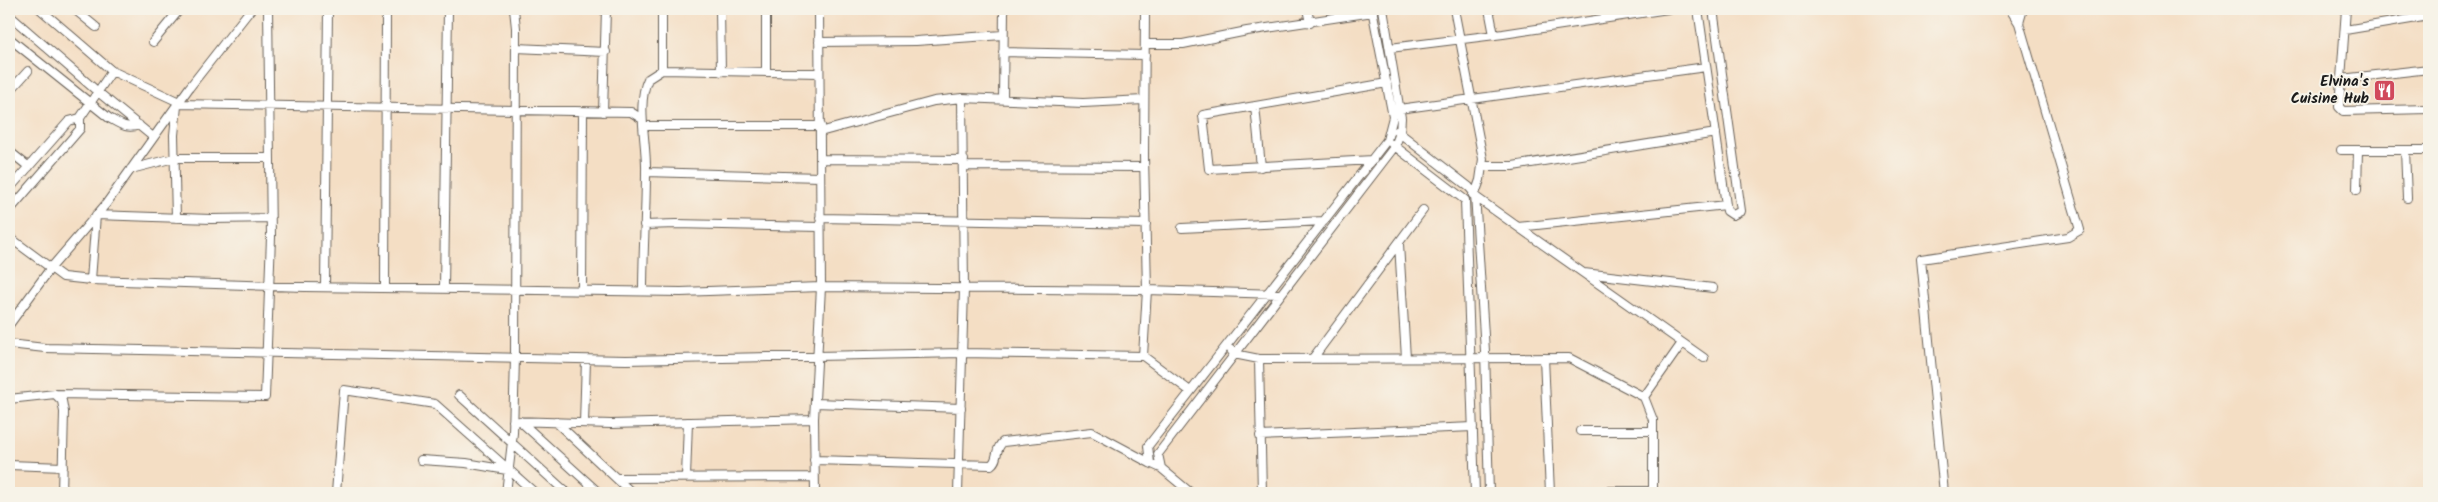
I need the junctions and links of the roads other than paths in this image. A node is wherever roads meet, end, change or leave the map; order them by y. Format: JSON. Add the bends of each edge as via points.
{"nodes":[{"id":1,"x":40,"y":9,"type":"edge"},
{"id":2,"x":74,"y":9,"type":"edge"},
{"id":3,"x":180,"y":9,"type":"edge"},
{"id":4,"x":251,"y":9,"type":"edge"},
{"id":5,"x":268,"y":9,"type":"edge"},
{"id":6,"x":328,"y":9,"type":"edge"},
{"id":7,"x":386,"y":9,"type":"edge"},
{"id":8,"x":448,"y":9,"type":"edge"},
{"id":9,"x":514,"y":9,"type":"edge"},
{"id":10,"x":606,"y":9,"type":"edge"},
{"id":11,"x":662,"y":9,"type":"edge"},
{"id":12,"x":720,"y":9,"type":"edge"},
{"id":13,"x":766,"y":9,"type":"edge"},
{"id":14,"x":819,"y":9,"type":"edge"},
{"id":15,"x":1004,"y":9,"type":"edge"},
{"id":16,"x":1145,"y":9,"type":"edge"},
{"id":17,"x":1307,"y":9,"type":"edge"},
{"id":18,"x":1383,"y":9,"type":"edge"},
{"id":19,"x":1454,"y":9,"type":"edge"},
{"id":20,"x":1489,"y":9,"type":"edge"},
{"id":21,"x":1668,"y":9,"type":"edge"},
{"id":22,"x":1698,"y":9,"type":"edge"},
{"id":23,"x":1713,"y":9,"type":"edge"},
{"id":24,"x":2010,"y":9,"type":"edge"},
{"id":25,"x":2022,"y":9,"type":"edge"},
{"id":26,"x":2346,"y":9,"type":"edge"},
{"id":27,"x":1373,"y":10,"type":"edge"},
{"id":28,"x":9,"y":15,"type":"edge"},
{"id":29,"x":2429,"y":16,"type":"edge"},
{"id":30,"x":1310,"y":23,"type":"junction"},
{"id":31,"x":2019,"y":23,"type":"junction"},
{"id":32,"x":96,"y":27,"type":"dead end"},
{"id":33,"x":2345,"y":30,"type":"junction"},
{"id":34,"x":1004,"y":35,"type":"junction"},
{"id":35,"x":1494,"y":35,"type":"junction"},
{"id":36,"x":9,"y":38,"type":"edge"},
{"id":37,"x":1460,"y":39,"type":"junction"},
{"id":38,"x":153,"y":42,"type":"dead end"},
{"id":39,"x":819,"y":42,"type":"junction"},
{"id":40,"x":1145,"y":44,"type":"junction"},
{"id":41,"x":516,"y":48,"type":"junction"},
{"id":42,"x":1390,"y":48,"type":"junction"},
{"id":43,"x":606,"y":52,"type":"junction"},
{"id":44,"x":1003,"y":52,"type":"junction"},
{"id":45,"x":1145,"y":55,"type":"junction"},
{"id":46,"x":1706,"y":67,"type":"junction"},
{"id":47,"x":2429,"y":69,"type":"edge"},
{"id":48,"x":662,"y":70,"type":"junction"},
{"id":49,"x":28,"y":71,"type":"dead end"},
{"id":50,"x":112,"y":71,"type":"junction"},
{"id":51,"x":721,"y":72,"type":"junction"},
{"id":52,"x":766,"y":72,"type":"junction"},
{"id":53,"x":819,"y":73,"type":"junction"},
{"id":54,"x":2341,"y":79,"type":"junction"},
{"id":55,"x":1386,"y":83,"type":"junction"},
{"id":56,"x":9,"y":92,"type":"edge"},
{"id":57,"x":98,"y":92,"type":"junction"},
{"id":58,"x":962,"y":98,"type":"junction"},
{"id":59,"x":1003,"y":99,"type":"junction"},
{"id":60,"x":1470,"y":99,"type":"junction"},
{"id":61,"x":1144,"y":100,"type":"junction"},
{"id":62,"x":178,"y":103,"type":"junction"},
{"id":63,"x":89,"y":104,"type":"junction"},
{"id":64,"x":269,"y":106,"type":"junction"},
{"id":65,"x":327,"y":106,"type":"junction"},
{"id":66,"x":1255,"y":106,"type":"junction"},
{"id":67,"x":384,"y":107,"type":"junction"},
{"id":68,"x":445,"y":109,"type":"junction"},
{"id":69,"x":516,"y":109,"type":"junction"},
{"id":70,"x":1400,"y":109,"type":"junction"},
{"id":71,"x":2429,"y":109,"type":"edge"},
{"id":72,"x":583,"y":112,"type":"junction"},
{"id":73,"x":603,"y":112,"type":"junction"},
{"id":74,"x":80,"y":118,"type":"junction"},
{"id":75,"x":643,"y":122,"type":"junction"},
{"id":76,"x":139,"y":125,"type":"junction"},
{"id":77,"x":1391,"y":128,"type":"junction"},
{"id":78,"x":821,"y":129,"type":"junction"},
{"id":79,"x":1400,"y":133,"type":"junction"},
{"id":80,"x":1716,"y":134,"type":"junction"},
{"id":81,"x":154,"y":137,"type":"junction"},
{"id":82,"x":1387,"y":140,"type":"junction"},
{"id":83,"x":1395,"y":146,"type":"junction"},
{"id":84,"x":2341,"y":150,"type":"dead end"},
{"id":85,"x":2358,"y":150,"type":"junction"},
{"id":86,"x":2405,"y":150,"type":"junction"},
{"id":87,"x":2429,"y":150,"type":"edge"},
{"id":88,"x":9,"y":151,"type":"edge"},
{"id":89,"x":174,"y":158,"type":"junction"},
{"id":90,"x":270,"y":158,"type":"junction"},
{"id":91,"x":820,"y":159,"type":"junction"},
{"id":92,"x":1373,"y":160,"type":"junction"},
{"id":93,"x":964,"y":163,"type":"junction"},
{"id":94,"x":1261,"y":166,"type":"junction"},
{"id":95,"x":1482,"y":166,"type":"junction"},
{"id":96,"x":29,"y":167,"type":"junction"},
{"id":97,"x":1144,"y":167,"type":"junction"},
{"id":98,"x":131,"y":169,"type":"junction"},
{"id":99,"x":646,"y":172,"type":"junction"},
{"id":100,"x":820,"y":176,"type":"junction"},
{"id":101,"x":9,"y":189,"type":"edge"},
{"id":102,"x":2357,"y":190,"type":"dead end"},
{"id":103,"x":1474,"y":194,"type":"junction"},
{"id":104,"x":2407,"y":198,"type":"dead end"},
{"id":105,"x":1465,"y":200,"type":"junction"},
{"id":106,"x":1726,"y":205,"type":"junction"},
{"id":107,"x":1423,"y":210,"type":"dead end"},
{"id":108,"x":9,"y":211,"type":"edge"},
{"id":109,"x":96,"y":215,"type":"junction"},
{"id":110,"x":176,"y":218,"type":"junction"},
{"id":111,"x":270,"y":218,"type":"junction"},
{"id":112,"x":820,"y":218,"type":"junction"},
{"id":113,"x":1324,"y":221,"type":"junction"},
{"id":114,"x":963,"y":222,"type":"junction"},
{"id":115,"x":1146,"y":224,"type":"junction"},
{"id":116,"x":644,"y":225,"type":"junction"},
{"id":117,"x":820,"y":227,"type":"junction"},
{"id":118,"x":1518,"y":227,"type":"junction"},
{"id":119,"x":1182,"y":228,"type":"dead end"},
{"id":120,"x":9,"y":237,"type":"edge"},
{"id":121,"x":1399,"y":244,"type":"junction"},
{"id":122,"x":50,"y":269,"type":"junction"},
{"id":123,"x":1582,"y":272,"type":"junction"},
{"id":124,"x":91,"y":280,"type":"junction"},
{"id":125,"x":269,"y":286,"type":"junction"},
{"id":126,"x":325,"y":287,"type":"junction"},
{"id":127,"x":821,"y":287,"type":"junction"},
{"id":128,"x":385,"y":288,"type":"junction"},
{"id":129,"x":444,"y":288,"type":"junction"},
{"id":130,"x":516,"y":288,"type":"junction"},
{"id":131,"x":1713,"y":288,"type":"dead end"},
{"id":132,"x":582,"y":290,"type":"junction"},
{"id":133,"x":964,"y":290,"type":"junction"},
{"id":134,"x":1147,"y":290,"type":"junction"},
{"id":135,"x":643,"y":291,"type":"junction"},
{"id":136,"x":1268,"y":292,"type":"junction"},
{"id":137,"x":1280,"y":294,"type":"junction"},
{"id":138,"x":9,"y":325,"type":"edge"},
{"id":139,"x":1682,"y":342,"type":"junction"},
{"id":140,"x":9,"y":344,"type":"edge"},
{"id":141,"x":1226,"y":345,"type":"junction"},
{"id":142,"x":267,"y":353,"type":"junction"},
{"id":143,"x":962,"y":353,"type":"junction"},
{"id":144,"x":1234,"y":354,"type":"junction"},
{"id":145,"x":818,"y":356,"type":"junction"},
{"id":146,"x":1143,"y":356,"type":"junction"},
{"id":147,"x":1471,"y":357,"type":"junction"},
{"id":148,"x":1485,"y":357,"type":"junction"},
{"id":149,"x":515,"y":358,"type":"junction"},
{"id":150,"x":1313,"y":358,"type":"junction"},
{"id":151,"x":1406,"y":358,"type":"junction"},
{"id":152,"x":1544,"y":358,"type":"junction"},
{"id":153,"x":1704,"y":358,"type":"dead end"},
{"id":154,"x":1259,"y":359,"type":"junction"},
{"id":155,"x":586,"y":360,"type":"junction"},
{"id":156,"x":1190,"y":391,"type":"junction"},
{"id":157,"x":54,"y":394,"type":"junction"},
{"id":158,"x":459,"y":395,"type":"dead end"},
{"id":159,"x":1644,"y":397,"type":"junction"},
{"id":160,"x":9,"y":399,"type":"edge"},
{"id":161,"x":815,"y":403,"type":"junction"},
{"id":162,"x":961,"y":408,"type":"junction"},
{"id":163,"x":814,"y":419,"type":"junction"},
{"id":164,"x":517,"y":421,"type":"junction"},
{"id":165,"x":556,"y":422,"type":"junction"},
{"id":166,"x":688,"y":422,"type":"junction"},
{"id":167,"x":584,"y":423,"type":"junction"},
{"id":168,"x":1473,"y":427,"type":"junction"},
{"id":169,"x":1580,"y":431,"type":"dead end"},
{"id":170,"x":1653,"y":431,"type":"junction"},
{"id":171,"x":1260,"y":436,"type":"junction"},
{"id":172,"x":512,"y":444,"type":"junction"},
{"id":173,"x":421,"y":460,"type":"dead end"},
{"id":174,"x":814,"y":460,"type":"junction"},
{"id":175,"x":1150,"y":463,"type":"junction"},
{"id":176,"x":9,"y":465,"type":"edge"},
{"id":177,"x":959,"y":466,"type":"junction"},
{"id":178,"x":63,"y":467,"type":"junction"},
{"id":179,"x":1161,"y":468,"type":"junction"},
{"id":180,"x":509,"y":470,"type":"junction"},
{"id":181,"x":686,"y":477,"type":"junction"},
{"id":182,"x":814,"y":477,"type":"junction"},
{"id":183,"x":616,"y":478,"type":"junction"},
{"id":184,"x":1589,"y":491,"type":"dead end"},
{"id":185,"x":1653,"y":492,"type":"edge"},
{"id":186,"x":62,"y":493,"type":"edge"},
{"id":187,"x":336,"y":493,"type":"edge"},
{"id":188,"x":506,"y":493,"type":"edge"},
{"id":189,"x":535,"y":493,"type":"edge"},
{"id":190,"x":567,"y":493,"type":"edge"},
{"id":191,"x":599,"y":493,"type":"edge"},
{"id":192,"x":632,"y":493,"type":"edge"},
{"id":193,"x":815,"y":493,"type":"edge"},
{"id":194,"x":958,"y":493,"type":"edge"},
{"id":195,"x":1191,"y":493,"type":"edge"},
{"id":196,"x":1262,"y":493,"type":"edge"},
{"id":197,"x":1475,"y":493,"type":"edge"},
{"id":198,"x":1490,"y":493,"type":"edge"},
{"id":199,"x":1550,"y":493,"type":"edge"},
{"id":200,"x":1944,"y":493,"type":"edge"}],
"edges":[{"from":1,"to":50,"type":"street"},
{"from":2,"to":32,"type":"street"},
{"from":3,"to":38,"type":"street"},
{"from":4,"to":62,"type":"street"},
{"from":5,"to":64,"type":"street"},
{"from":6,"to":65,"type":"street"},
{"from":7,"to":67,"type":"street"},
{"from":8,"to":68,"type":"street"},
{"from":9,"to":41,"type":"street"},
{"from":10,"to":43,"type":"street"},
{"from":11,"to":48,"type":"street"},
{"from":12,"to":51,"type":"street"},
{"from":13,"to":52,"type":"street"},
{"from":14,"to":39,"type":"street"},
{"from":15,"to":34,"type":"street"},
{"from":16,"to":40,"type":"street"},
{"from":17,"to":30,"type":"street"},
{"from":18,"to":42,"type":"street"},
{"from":19,"to":37,"type":"street"},
{"from":20,"to":35,"type":"street"},
{"from":21,"to":35,"type":"street"},
{"from":22,"to":46,"type":"street"},
{"from":23,"to":106,"type":"street","via":[[1741,211],[1737,215],[1730,214]]},
{"from":24,"to":31,"type":"street"},
{"from":25,"to":31,"type":"street","via":[[2024,12]]},
{"from":26,"to":33,"type":"street"},
{"from":27,"to":30,"type":"street"},
{"from":27,"to":55,"type":"street"},
{"from":28,"to":57,"type":"street"},
{"from":29,"to":33,"type":"street"},
{"from":30,"to":40,"type":"street","via":[[1183,44]]},
{"from":31,"to":200,"type":"street","via":[[2080,230],[2068,237],[1921,259]]},
{"from":33,"to":54,"type":"street"},
{"from":34,"to":39,"type":"street","via":[[916,41]]},
{"from":34,"to":44,"type":"street"},
{"from":35,"to":37,"type":"street"},
{"from":36,"to":63,"type":"street"},
{"from":37,"to":42,"type":"street"},
{"from":37,"to":60,"type":"street"},
{"from":39,"to":53,"type":"street"},
{"from":40,"to":45,"type":"street"},
{"from":41,"to":43,"type":"street"},
{"from":41,"to":69,"type":"street"},
{"from":42,"to":70,"type":"street"},
{"from":43,"to":73,"type":"street"},
{"from":44,"to":45,"type":"street"},
{"from":44,"to":59,"type":"street"},
{"from":45,"to":61,"type":"street"},
{"from":46,"to":60,"type":"street"},
{"from":46,"to":80,"type":"street"},
{"from":47,"to":54,"type":"street"},
{"from":48,"to":51,"type":"street"},
{"from":48,"to":75,"type":"street","via":[[648,79],[645,86]]},
{"from":49,"to":56,"type":"street"},
{"from":50,"to":57,"type":"street"},
{"from":50,"to":62,"type":"street"},
{"from":51,"to":52,"type":"street"},
{"from":52,"to":53,"type":"street"},
{"from":53,"to":78,"type":"street"},
{"from":54,"to":71,"type":"street","via":[[2339,108],[2343,111]]},
{"from":55,"to":66,"type":"street"},
{"from":55,"to":77,"type":"street","via":[[1393,117]]},
{"from":57,"to":63,"type":"street"},
{"from":57,"to":76,"type":"street"},
{"from":58,"to":59,"type":"street"},
{"from":58,"to":78,"type":"street"},
{"from":58,"to":93,"type":"street"},
{"from":59,"to":61,"type":"street","via":[[1083,103]]},
{"from":60,"to":70,"type":"street"},
{"from":60,"to":95,"type":"street"},
{"from":61,"to":97,"type":"street"},
{"from":62,"to":64,"type":"street"},
{"from":62,"to":81,"type":"street"},
{"from":62,"to":89,"type":"street"},
{"from":63,"to":74,"type":"street"},
{"from":63,"to":76,"type":"street","via":[[123,127]]},
{"from":64,"to":65,"type":"street"},
{"from":64,"to":90,"type":"street"},
{"from":65,"to":67,"type":"street"},
{"from":65,"to":126,"type":"street"},
{"from":66,"to":94,"type":"street"},
{"from":66,"to":94,"type":"street","via":[[1203,115],[1208,170]]},
{"from":67,"to":68,"type":"street"},
{"from":67,"to":128,"type":"street"},
{"from":68,"to":69,"type":"street"},
{"from":68,"to":129,"type":"street"},
{"from":69,"to":72,"type":"street"},
{"from":69,"to":130,"type":"street"},
{"from":70,"to":79,"type":"street"},
{"from":72,"to":73,"type":"street"},
{"from":72,"to":132,"type":"street"},
{"from":73,"to":75,"type":"street","via":[[631,112]]},
{"from":74,"to":96,"type":"street","via":[[69,121]]},
{"from":74,"to":108,"type":"street","via":[[80,129]]},
{"from":75,"to":78,"type":"street"},
{"from":75,"to":99,"type":"street"},
{"from":76,"to":81,"type":"street"},
{"from":77,"to":79,"type":"street"},
{"from":77,"to":82,"type":"street"},
{"from":78,"to":91,"type":"street"},
{"from":79,"to":83,"type":"street"},
{"from":79,"to":103,"type":"street"},
{"from":80,"to":95,"type":"street","via":[[1512,166]]},
{"from":80,"to":106,"type":"street"},
{"from":81,"to":98,"type":"street"},
{"from":82,"to":83,"type":"street"},
{"from":82,"to":92,"type":"street"},
{"from":83,"to":105,"type":"street"},
{"from":83,"to":137,"type":"street"},
{"from":84,"to":85,"type":"street"},
{"from":85,"to":86,"type":"street"},
{"from":85,"to":102,"type":"street"},
{"from":86,"to":87,"type":"street"},
{"from":86,"to":104,"type":"street"},
{"from":88,"to":96,"type":"street"},
{"from":89,"to":90,"type":"street"},
{"from":89,"to":98,"type":"street"},
{"from":89,"to":110,"type":"street"},
{"from":90,"to":111,"type":"street"},
{"from":91,"to":93,"type":"street"},
{"from":91,"to":100,"type":"street"},
{"from":92,"to":94,"type":"street"},
{"from":92,"to":113,"type":"street"},
{"from":93,"to":97,"type":"street"},
{"from":93,"to":114,"type":"street"},
{"from":95,"to":103,"type":"street"},
{"from":96,"to":101,"type":"street"},
{"from":97,"to":115,"type":"street"},
{"from":98,"to":109,"type":"street"},
{"from":99,"to":100,"type":"street"},
{"from":99,"to":116,"type":"street"},
{"from":100,"to":112,"type":"street"},
{"from":103,"to":105,"type":"street"},
{"from":103,"to":118,"type":"street"},
{"from":103,"to":148,"type":"street"},
{"from":105,"to":147,"type":"street"},
{"from":106,"to":118,"type":"street"},
{"from":107,"to":121,"type":"street"},
{"from":109,"to":110,"type":"street"},
{"from":109,"to":122,"type":"street"},
{"from":109,"to":124,"type":"street"},
{"from":110,"to":111,"type":"street"},
{"from":111,"to":125,"type":"street"},
{"from":112,"to":114,"type":"street"},
{"from":112,"to":117,"type":"street"},
{"from":113,"to":119,"type":"street"},
{"from":113,"to":136,"type":"street"},
{"from":114,"to":115,"type":"street"},
{"from":114,"to":133,"type":"street"},
{"from":115,"to":134,"type":"street"},
{"from":116,"to":117,"type":"street"},
{"from":116,"to":135,"type":"street"},
{"from":117,"to":127,"type":"street"},
{"from":118,"to":123,"type":"street"},
{"from":120,"to":122,"type":"street"},
{"from":121,"to":150,"type":"street"},
{"from":121,"to":151,"type":"street"},
{"from":122,"to":124,"type":"street","via":[[63,277]]},
{"from":122,"to":138,"type":"street"},
{"from":123,"to":131,"type":"street"},
{"from":123,"to":139,"type":"street"},
{"from":124,"to":125,"type":"street"},
{"from":125,"to":126,"type":"street"},
{"from":125,"to":142,"type":"street"},
{"from":126,"to":128,"type":"street"},
{"from":127,"to":133,"type":"street"},
{"from":127,"to":135,"type":"street","via":[[723,292]]},
{"from":127,"to":145,"type":"street"},
{"from":128,"to":129,"type":"street"},
{"from":129,"to":130,"type":"street"},
{"from":130,"to":132,"type":"street"},
{"from":130,"to":149,"type":"street"},
{"from":132,"to":135,"type":"street"},
{"from":133,"to":134,"type":"street"},
{"from":133,"to":143,"type":"street"},
{"from":134,"to":136,"type":"street"},
{"from":134,"to":146,"type":"street"},
{"from":136,"to":137,"type":"street"},
{"from":136,"to":141,"type":"street"},
{"from":137,"to":144,"type":"street"},
{"from":139,"to":153,"type":"street"},
{"from":139,"to":159,"type":"street"},
{"from":140,"to":142,"type":"street","via":[[46,348]]},
{"from":141,"to":144,"type":"street"},
{"from":141,"to":156,"type":"street"},
{"from":142,"to":149,"type":"street"},
{"from":142,"to":157,"type":"street","via":[[265,397]]},
{"from":143,"to":145,"type":"street"},
{"from":143,"to":146,"type":"street"},
{"from":143,"to":162,"type":"street"},
{"from":144,"to":154,"type":"street"},
{"from":144,"to":179,"type":"street","via":[[1158,454]]},
{"from":145,"to":155,"type":"street"},
{"from":145,"to":161,"type":"street"},
{"from":146,"to":156,"type":"street"},
{"from":147,"to":148,"type":"street"},
{"from":147,"to":151,"type":"street"},
{"from":147,"to":168,"type":"street"},
{"from":148,"to":152,"type":"street"},
{"from":148,"to":198,"type":"street"},
{"from":149,"to":155,"type":"street"},
{"from":149,"to":164,"type":"street"},
{"from":150,"to":151,"type":"street"},
{"from":150,"to":154,"type":"street"},
{"from":152,"to":159,"type":"street","via":[[1570,358]]},
{"from":152,"to":199,"type":"street"},
{"from":154,"to":171,"type":"street"},
{"from":155,"to":167,"type":"street"},
{"from":156,"to":175,"type":"street","via":[[1148,446]]},
{"from":157,"to":160,"type":"street"},
{"from":157,"to":178,"type":"street","via":[[62,401],[64,412]]},
{"from":158,"to":172,"type":"street"},
{"from":159,"to":170,"type":"street","via":[[1651,411]]},
{"from":161,"to":162,"type":"street"},
{"from":161,"to":163,"type":"street"},
{"from":162,"to":177,"type":"street"},
{"from":163,"to":166,"type":"street"},
{"from":163,"to":174,"type":"street"},
{"from":164,"to":165,"type":"street"},
{"from":164,"to":172,"type":"street"},
{"from":164,"to":191,"type":"street"},
{"from":165,"to":167,"type":"street"},
{"from":165,"to":183,"type":"street"},
{"from":166,"to":167,"type":"street"},
{"from":166,"to":181,"type":"street"},
{"from":168,"to":171,"type":"street"},
{"from":168,"to":197,"type":"street"},
{"from":169,"to":170,"type":"street"},
{"from":170,"to":185,"type":"street"},
{"from":171,"to":196,"type":"street"},
{"from":172,"to":180,"type":"street"},
{"from":172,"to":190,"type":"street"},
{"from":173,"to":180,"type":"street"},
{"from":174,"to":177,"type":"street"},
{"from":174,"to":182,"type":"street"},
{"from":175,"to":177,"type":"street","via":[[1100,435],[1084,432],[1003,442],[997,449],[994,464]]},
{"from":175,"to":179,"type":"street"},
{"from":176,"to":178,"type":"street"},
{"from":177,"to":194,"type":"street"},
{"from":178,"to":186,"type":"street"},
{"from":179,"to":195,"type":"street"},
{"from":180,"to":187,"type":"street","via":[[435,404],[344,390]]},
{"from":180,"to":188,"type":"street"},
{"from":180,"to":189,"type":"street"},
{"from":181,"to":182,"type":"street"},
{"from":181,"to":183,"type":"street"},
{"from":182,"to":193,"type":"street"},
{"from":183,"to":192,"type":"street"},
{"from":184,"to":185,"type":"street"}]}
